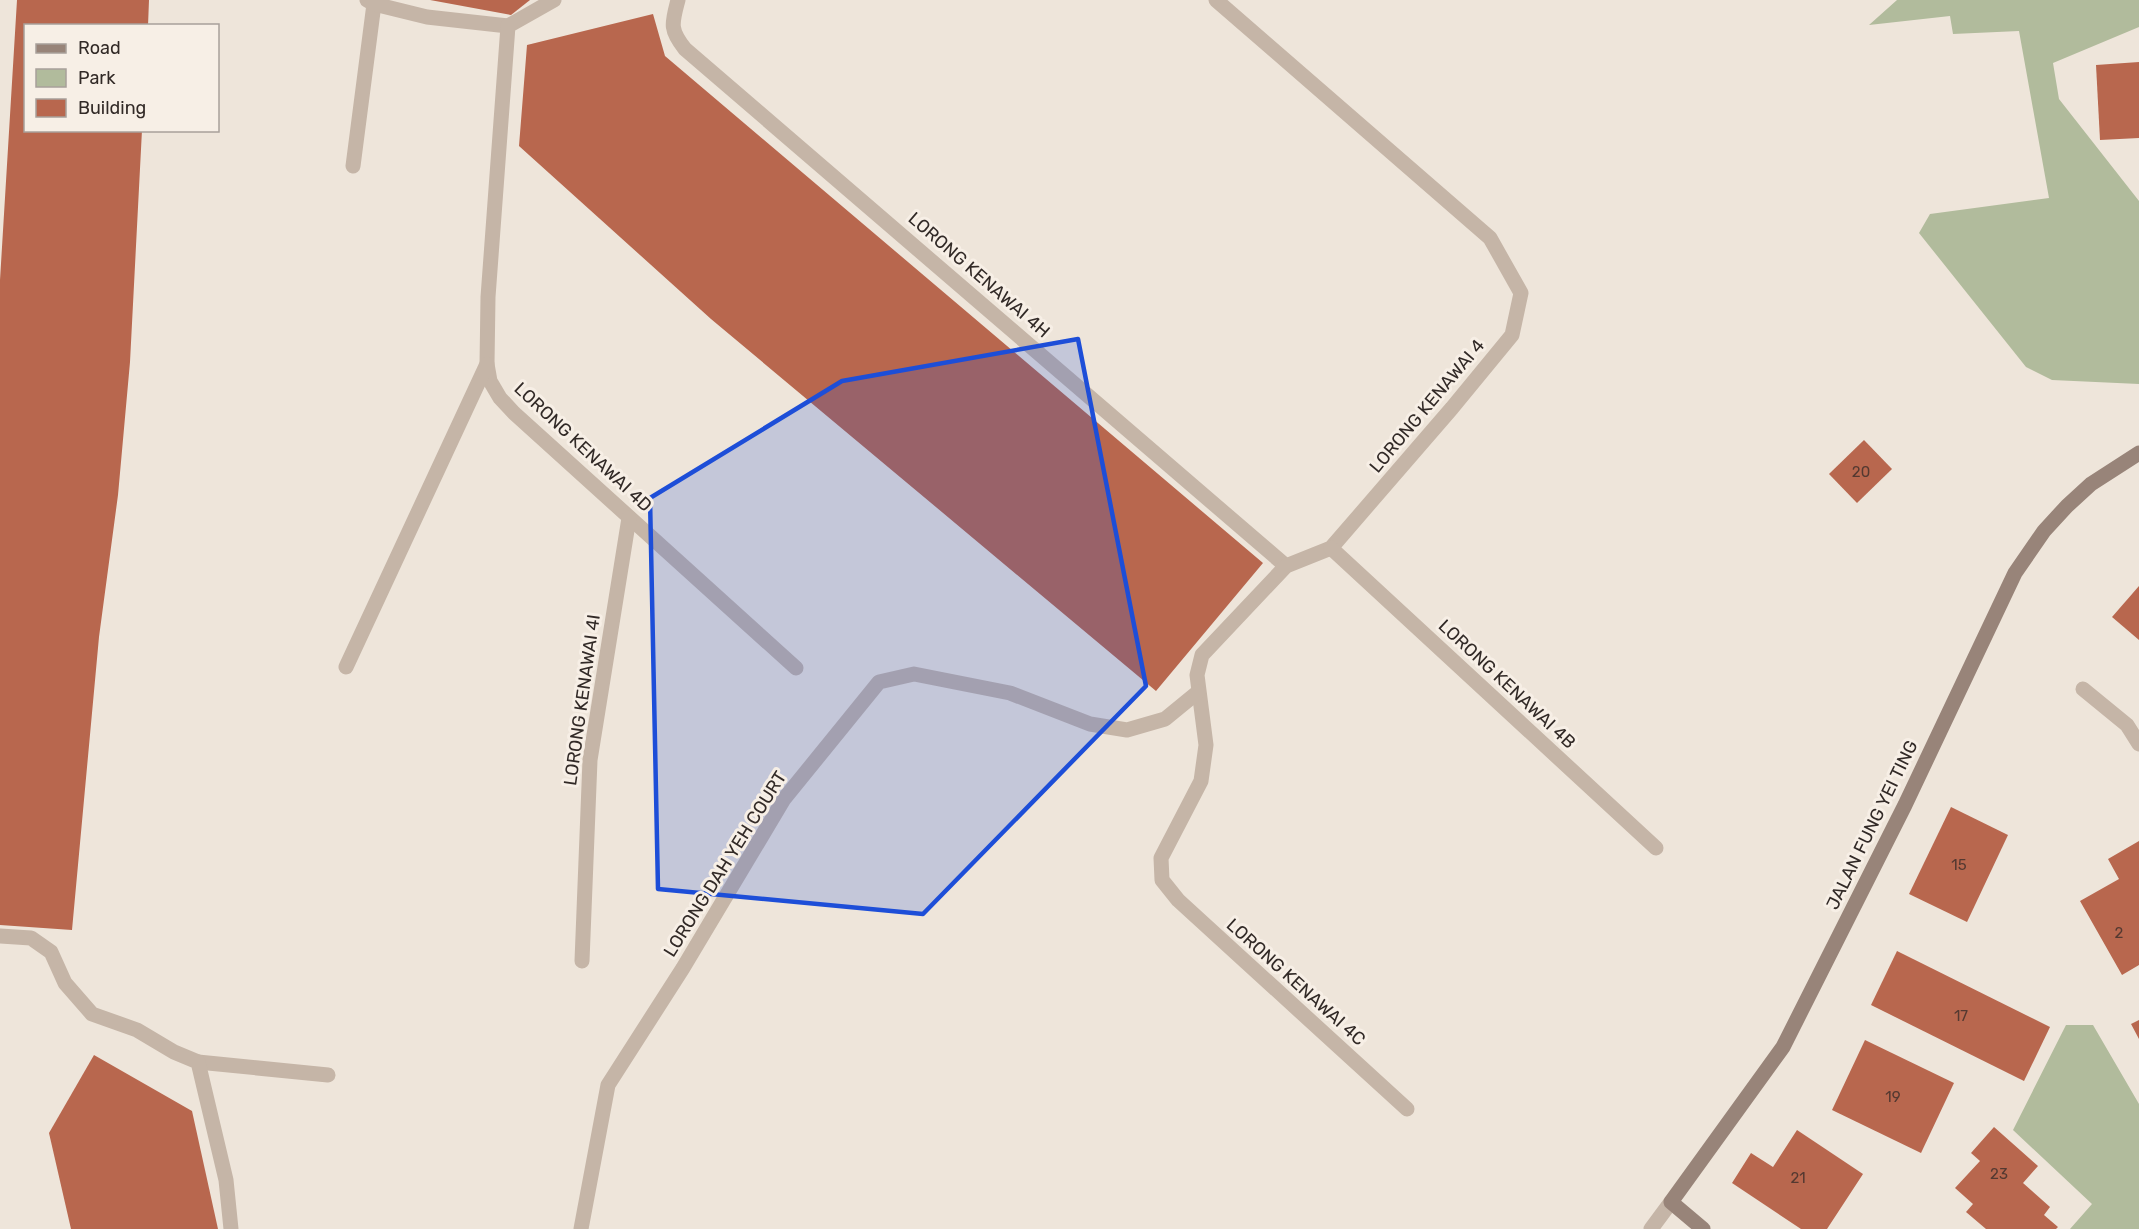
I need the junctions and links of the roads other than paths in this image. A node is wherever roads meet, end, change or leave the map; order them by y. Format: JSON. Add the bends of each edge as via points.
{"nodes":[{"id":1,"x":554,"y":0,"type":"edge"},
{"id":2,"x":678,"y":0,"type":"edge"},
{"id":3,"x":1216,"y":0,"type":"edge"},
{"id":4,"x":370,"y":2,"type":"edge"},
{"id":5,"x":508,"y":26,"type":"junction"},
{"id":6,"x":353,"y":166,"type":"dead end"},
{"id":7,"x":487,"y":364,"type":"junction"},
{"id":8,"x":2139,"y":453,"type":"edge"},
{"id":9,"x":629,"y":518,"type":"junction"},
{"id":10,"x":1331,"y":548,"type":"junction"},
{"id":11,"x":1286,"y":566,"type":"junction"},
{"id":12,"x":346,"y":667,"type":"dead end"},
{"id":13,"x":796,"y":668,"type":"dead end"},
{"id":14,"x":2083,"y":688,"type":"dead end"},
{"id":15,"x":1198,"y":692,"type":"junction"},
{"id":16,"x":2139,"y":744,"type":"edge"},
{"id":17,"x":1656,"y":848,"type":"dead end"},
{"id":18,"x":1162,"y":880,"type":"joint"},
{"id":19,"x":0,"y":936,"type":"edge"},
{"id":20,"x":582,"y":961,"type":"dead end"},
{"id":21,"x":198,"y":1062,"type":"junction"},
{"id":22,"x":328,"y":1075,"type":"dead end"},
{"id":23,"x":1407,"y":1109,"type":"dead end"},
{"id":24,"x":1671,"y":1202,"type":"junction"},
{"id":25,"x":231,"y":1229,"type":"edge"},
{"id":26,"x":581,"y":1229,"type":"edge"},
{"id":27,"x":1651,"y":1229,"type":"edge"},
{"id":28,"x":1702,"y":1229,"type":"edge"}],
"edges":[{"from":1,"to":5,"type":"street"},
{"from":2,"to":11,"type":"street","name":"LORONG KENAWAI 4H","via":[[674,35],[685,49]]},
{"from":3,"to":10,"type":"street","name":"LORONG KENAWAI 4","via":[[1490,238],[1521,293],[1512,335]]},
{"from":4,"to":5,"type":"street","via":[[427,17]]},
{"from":4,"to":6,"type":"street"},
{"from":5,"to":7,"type":"street","name":"LORONG KENAWAI 4D"},
{"from":7,"to":9,"type":"street","name":"LORONG KENAWAI 4D","via":[[490,381],[500,398]]},
{"from":7,"to":12,"type":"street"},
{"from":8,"to":24,"type":"street","name":"JALAN FUNG YEI TING","via":[[2091,483],[2067,506],[2015,573],[1905,805],[1783,1047]]},
{"from":9,"to":13,"type":"street","name":"LORONG KENAWAI 4D"},
{"from":9,"to":20,"type":"street","name":"LORONG KENAWAI 4I","via":[[590,760]]},
{"from":10,"to":11,"type":"street","name":"LORONG KENAWAI 4"},
{"from":10,"to":17,"type":"street","name":"LORONG KENAWAI 4B"},
{"from":11,"to":15,"type":"street","name":"LORONG KENAWAI 4","via":[[1202,655]]},
{"from":14,"to":16,"type":"street","via":[[2127,725]]},
{"from":15,"to":18,"type":"street","name":"LORONG KENAWAI 4","via":[[1206,745],[1201,781],[1161,858]]},
{"from":15,"to":26,"type":"street","name":"LORONG DAH YEH COURT","via":[[1165,719],[1127,730],[1089,724],[1010,693],[914,674],[879,682],[784,799],[608,1084]]},
{"from":18,"to":23,"type":"street","name":"LORONG KENAWAI 4C","via":[[1212,932]]},
{"from":19,"to":21,"type":"street","via":[[31,938],[51,952],[65,983],[92,1014],[137,1030]]},
{"from":21,"to":22,"type":"street"},
{"from":21,"to":25,"type":"street","via":[[226,1180]]},
{"from":24,"to":27,"type":"street","name":"JALAN FUNG YEI TING"},
{"from":24,"to":28,"type":"street"}]}
